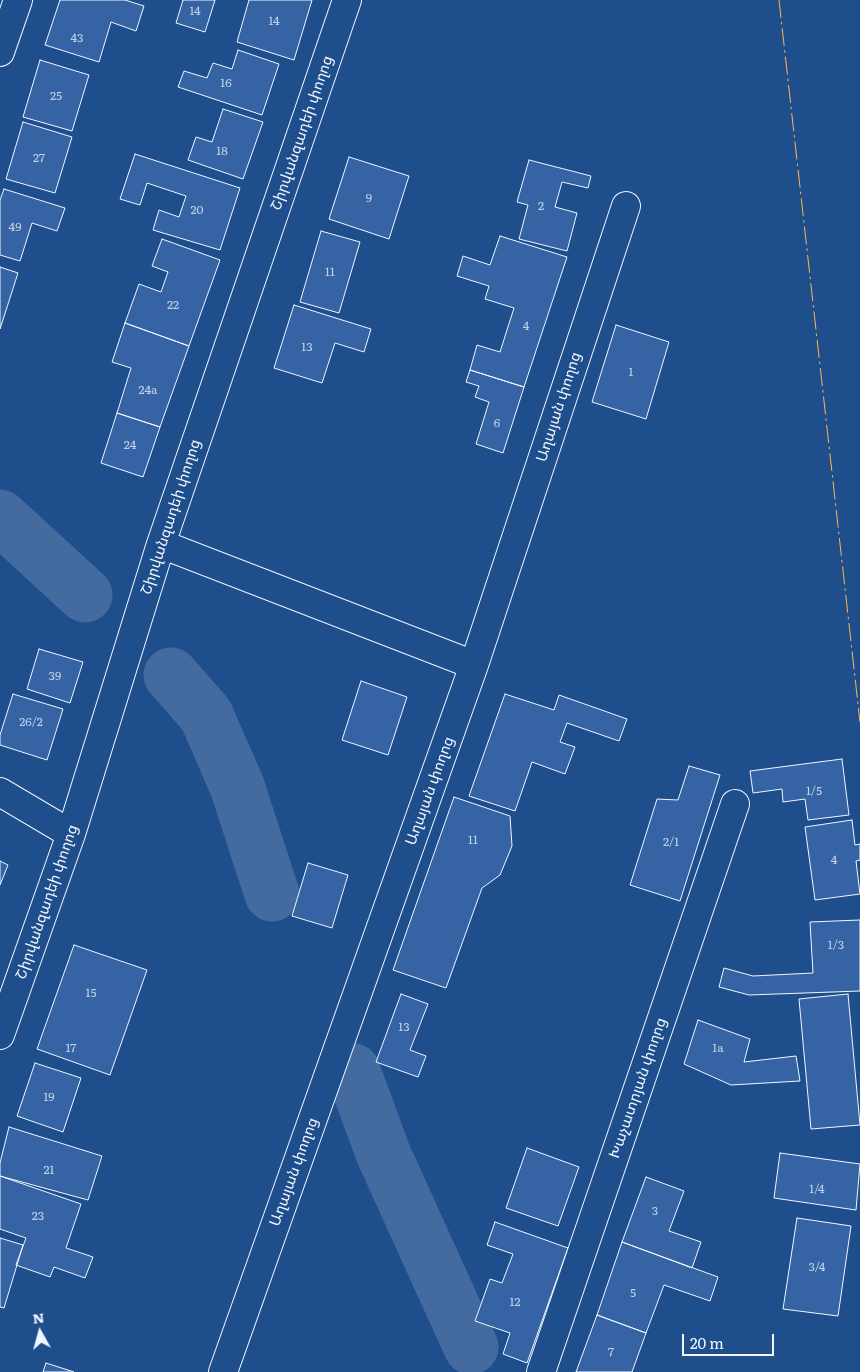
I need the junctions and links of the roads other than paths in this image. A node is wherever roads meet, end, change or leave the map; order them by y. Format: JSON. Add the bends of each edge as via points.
{"nodes":[{"id":1,"x":18,"y":0,"type":"edge"},
{"id":2,"x":348,"y":0,"type":"edge"},
{"id":3,"x":0,"y":52,"type":"edge"},
{"id":4,"x":626,"y":206,"type":"dead end"},
{"id":5,"x":161,"y":544,"type":"junction"},
{"id":6,"x":474,"y":665,"type":"junction"},
{"id":7,"x":0,"y":792,"type":"edge"},
{"id":8,"x":734,"y":804,"type":"dead end"},
{"id":9,"x":71,"y":834,"type":"junction"},
{"id":10,"x":0,"y":1035,"type":"edge"},
{"id":11,"x":545,"y":1369,"type":"edge"},
{"id":12,"x":223,"y":1372,"type":"edge"}],
"edges":[{"from":1,"to":3,"type":"street"},
{"from":2,"to":5,"type":"street","name":"Շիրվանզադեի փողոց"},
{"from":4,"to":6,"type":"street","name":"Աղայան փողոց"},
{"from":5,"to":6,"type":"street"},
{"from":5,"to":9,"type":"street","name":"Շիրվանզադեի փողոց"},
{"from":6,"to":12,"type":"street","name":"Աղայան փողոց"},
{"from":7,"to":9,"type":"street"},
{"from":8,"to":11,"type":"street","name":"Խաչատրյան փողոց"},
{"from":9,"to":10,"type":"street","name":"Շիրվանզադեի փողոց"}]}
